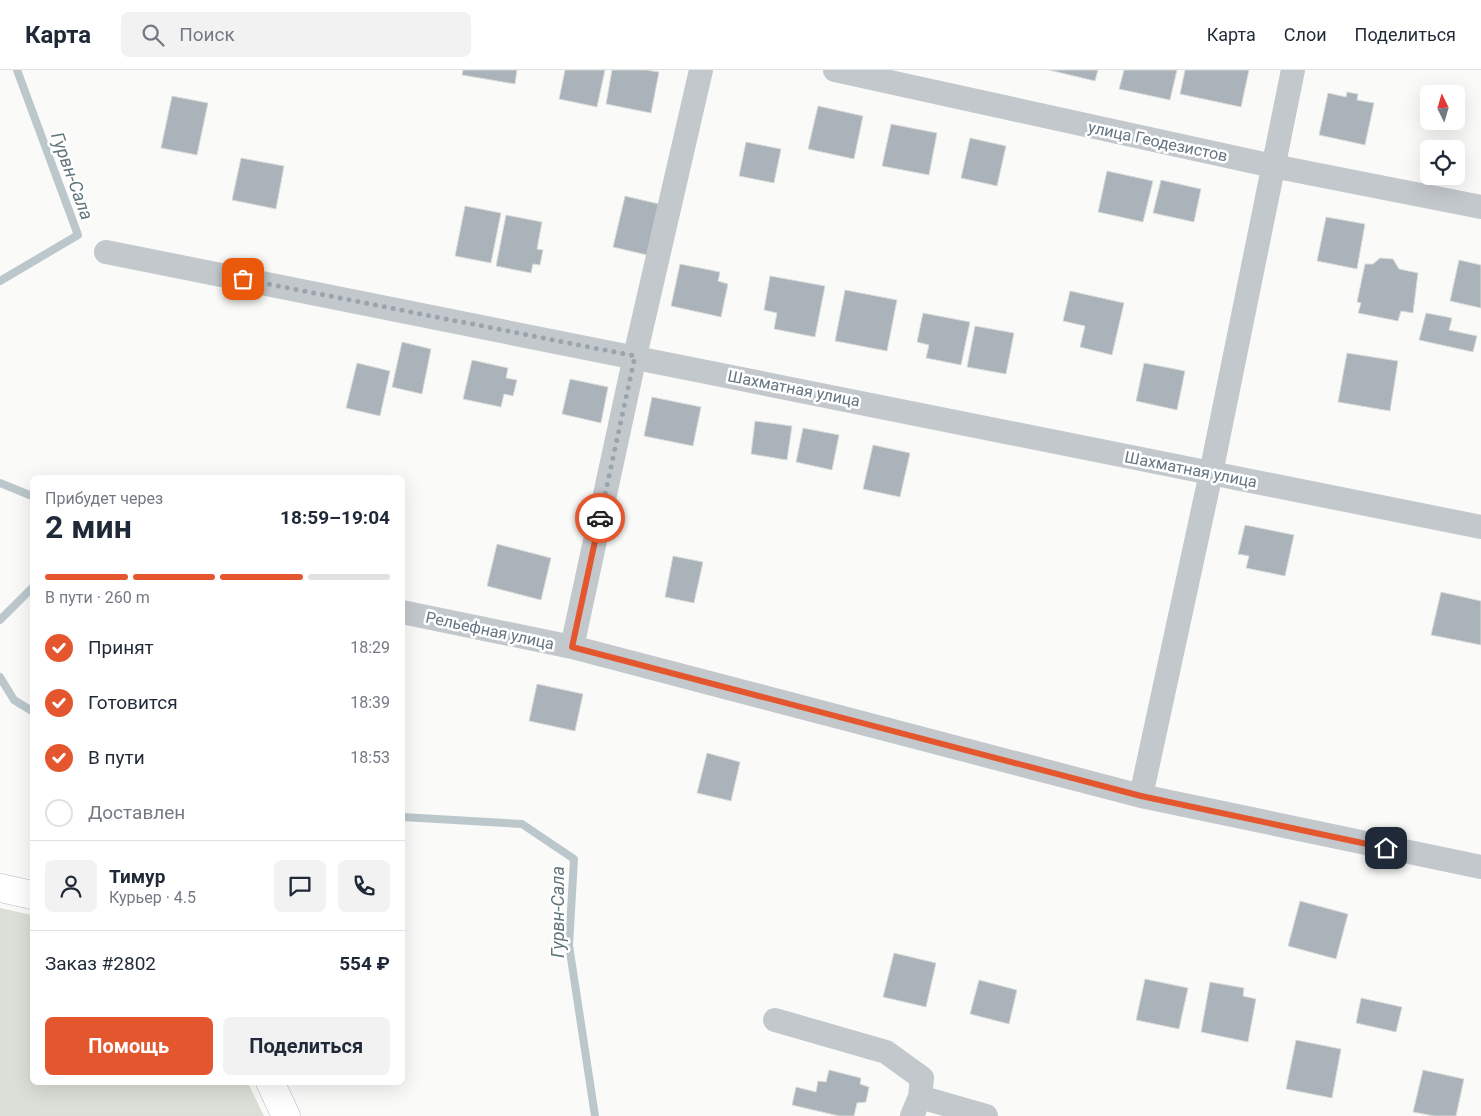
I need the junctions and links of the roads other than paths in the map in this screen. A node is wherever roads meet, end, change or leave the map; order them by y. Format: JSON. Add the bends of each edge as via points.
{"nodes":[{"id":1,"x":701,"y":70,"type":"edge"},
{"id":2,"x":835,"y":70,"type":"edge"},
{"id":3,"x":1293,"y":70,"type":"edge"},
{"id":4,"x":1273,"y":166,"type":"junction"},
{"id":5,"x":1481,"y":207,"type":"edge"},
{"id":6,"x":106,"y":252,"type":"dead end"},
{"id":7,"x":635,"y":356,"type":"junction"},
{"id":8,"x":1211,"y":473,"type":"junction"},
{"id":9,"x":1481,"y":527,"type":"edge"},
{"id":10,"x":405,"y":613,"type":"edge"},
{"id":11,"x":572,"y":647,"type":"junction"},
{"id":12,"x":1141,"y":796,"type":"junction"},
{"id":13,"x":1481,"y":867,"type":"edge"},
{"id":14,"x":0,"y":888,"type":"edge"},
{"id":15,"x":30,"y":895,"type":"edge"},
{"id":16,"x":775,"y":1020,"type":"dead end"},
{"id":17,"x":271,"y":1085,"type":"edge"},
{"id":18,"x":916,"y":1106,"type":"edge"},
{"id":19,"x":286,"y":1116,"type":"edge"},
{"id":20,"x":986,"y":1116,"type":"edge"}],
"edges":[{"from":1,"to":7,"type":"street"},
{"from":2,"to":4,"type":"street","name":"улица Геодезистов"},
{"from":3,"to":4,"type":"street"},
{"from":4,"to":5,"type":"street","name":"улица Геодезистов"},
{"from":4,"to":8,"type":"street"},
{"from":6,"to":7,"type":"street","name":"Шахматная улица"},
{"from":7,"to":8,"type":"street","name":"Шахматная улица"},
{"from":7,"to":11,"type":"street"},
{"from":8,"to":9,"type":"street","name":"Шахматная улица"},
{"from":8,"to":12,"type":"street"},
{"from":10,"to":11,"type":"street","name":"Рельефная улица"},
{"from":11,"to":12,"type":"street","name":"Рельефная улица"},
{"from":12,"to":13,"type":"street","name":"Рельефная улица"},
{"from":14,"to":15,"type":"main road"},
{"from":16,"to":18,"type":"street","via":[[886,1052],[922,1078]]},
{"from":17,"to":19,"type":"main road"},
{"from":18,"to":20,"type":"street"}]}
